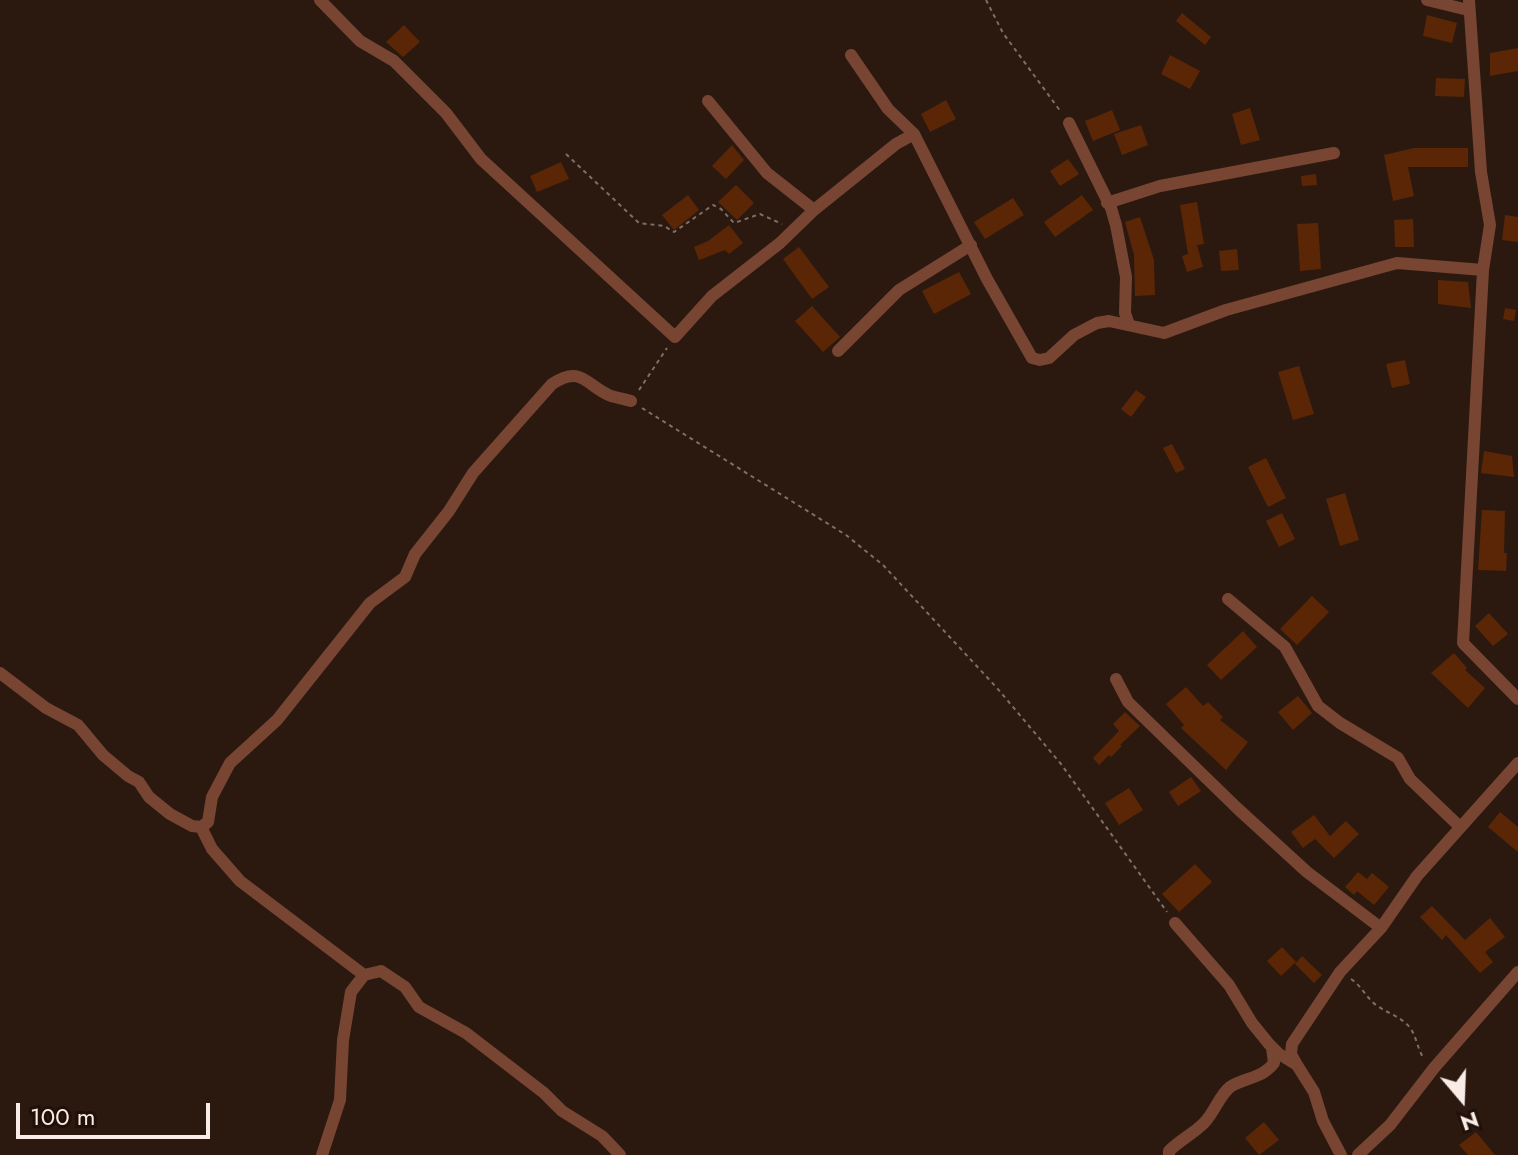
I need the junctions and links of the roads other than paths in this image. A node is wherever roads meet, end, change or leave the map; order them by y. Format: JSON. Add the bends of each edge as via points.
{"nodes":[{"id":1,"x":320,"y":0,"type":"edge"},
{"id":2,"x":1427,"y":0,"type":"edge"},
{"id":3,"x":1468,"y":5,"type":"edge"},
{"id":4,"x":851,"y":55,"type":"dead end"},
{"id":5,"x":708,"y":101,"type":"dead end"},
{"id":6,"x":1069,"y":123,"type":"road end"},
{"id":7,"x":914,"y":134,"type":"junction"},
{"id":8,"x":1334,"y":153,"type":"dead end"},
{"id":9,"x":1107,"y":203,"type":"junction"},
{"id":10,"x":814,"y":210,"type":"junction"},
{"id":11,"x":971,"y":245,"type":"junction"},
{"id":12,"x":1483,"y":270,"type":"junction"},
{"id":13,"x":1129,"y":325,"type":"junction"},
{"id":14,"x":838,"y":351,"type":"dead end"},
{"id":15,"x":631,"y":401,"type":"road end"},
{"id":16,"x":1228,"y":599,"type":"dead end"},
{"id":17,"x":0,"y":673,"type":"edge"},
{"id":18,"x":1116,"y":679,"type":"dead end"},
{"id":19,"x":1518,"y":699,"type":"edge"},
{"id":20,"x":1518,"y":763,"type":"edge"},
{"id":21,"x":1459,"y":826,"type":"junction"},
{"id":22,"x":201,"y":827,"type":"junction"},
{"id":23,"x":1175,"y":923,"type":"road end"},
{"id":24,"x":1381,"y":928,"type":"junction"},
{"id":25,"x":1518,"y":972,"type":"edge"},
{"id":26,"x":364,"y":975,"type":"junction"},
{"id":27,"x":1272,"y":1048,"type":"junction"},
{"id":28,"x":1297,"y":1065,"type":"junction"},
{"id":29,"x":322,"y":1155,"type":"edge"},
{"id":30,"x":620,"y":1155,"type":"edge"},
{"id":31,"x":1169,"y":1155,"type":"edge"},
{"id":32,"x":1341,"y":1155,"type":"edge"},
{"id":33,"x":1358,"y":1155,"type":"edge"}],
"edges":[{"from":1,"to":10,"type":"street","via":[[360,41],[394,61],[446,113],[481,159],[675,337],[712,296]]},
{"from":2,"to":3,"type":"street"},
{"from":3,"to":12,"type":"street","via":[[1490,225]]},
{"from":4,"to":7,"type":"street","via":[[888,109]]},
{"from":5,"to":10,"type":"street","via":[[767,173]]},
{"from":6,"to":9,"type":"street"},
{"from":7,"to":10,"type":"street"},
{"from":7,"to":11,"type":"street"},
{"from":8,"to":9,"type":"street","via":[[1160,186]]},
{"from":9,"to":13,"type":"street","via":[[1119,237]]},
{"from":11,"to":13,"type":"street","via":[[1032,358],[1049,358],[1097,323]]},
{"from":11,"to":14,"type":"street","via":[[899,290]]},
{"from":12,"to":13,"type":"street","via":[[1397,263],[1226,310],[1164,333]]},
{"from":12,"to":19,"type":"street","via":[[1463,643]]},
{"from":15,"to":22,"type":"street","via":[[610,396],[574,375],[552,384],[473,473],[415,554],[405,577],[370,603],[277,720],[230,763],[212,797],[208,822]]},
{"from":16,"to":21,"type":"street","via":[[1285,647],[1318,706],[1398,758],[1410,779]]},
{"from":17,"to":22,"type":"street","via":[[78,725],[103,755],[170,814]]},
{"from":18,"to":24,"type":"street","via":[[1128,702],[1237,808],[1307,872]]},
{"from":20,"to":21,"type":"street"},
{"from":21,"to":24,"type":"street"},
{"from":22,"to":26,"type":"street","via":[[240,881]]},
{"from":23,"to":27,"type":"street","via":[[1229,985]]},
{"from":24,"to":28,"type":"street","via":[[1340,972],[1292,1044]]},
{"from":25,"to":33,"type":"street","via":[[1390,1125]]},
{"from":26,"to":29,"type":"street","via":[[351,992],[340,1100]]},
{"from":26,"to":30,"type":"street","via":[[381,971],[405,987],[419,1007],[466,1033]]},
{"from":27,"to":28,"type":"street"},
{"from":27,"to":31,"type":"street","via":[[1270,1069],[1231,1087],[1204,1123]]},
{"from":28,"to":32,"type":"street"}]}
